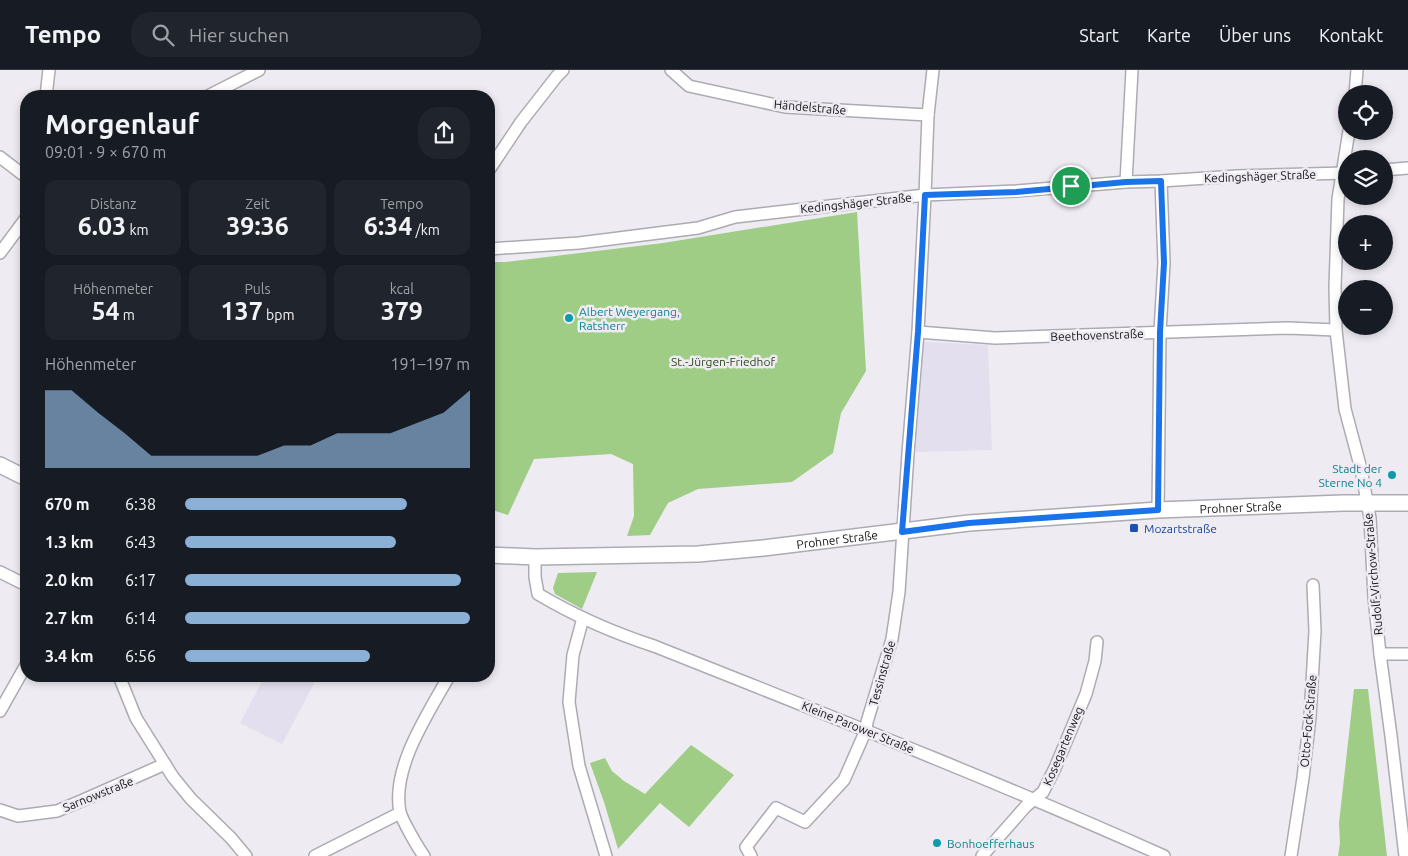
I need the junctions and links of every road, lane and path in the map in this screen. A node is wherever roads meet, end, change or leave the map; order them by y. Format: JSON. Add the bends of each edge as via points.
{"nodes":[{"id":1,"x":49,"y":70,"type":"edge"},
{"id":2,"x":259,"y":70,"type":"edge"},
{"id":3,"x":563,"y":70,"type":"edge"},
{"id":4,"x":671,"y":70,"type":"edge"},
{"id":5,"x":933,"y":70,"type":"edge"},
{"id":6,"x":1132,"y":70,"type":"edge"},
{"id":7,"x":1357,"y":70,"type":"edge"},
{"id":8,"x":1356,"y":85,"type":"edge"},
{"id":9,"x":47,"y":90,"type":"edge"},
{"id":10,"x":220,"y":90,"type":"edge"},
{"id":11,"x":928,"y":114,"type":"junction"},
{"id":12,"x":0,"y":157,"type":"edge"},
{"id":13,"x":495,"y":161,"type":"edge"},
{"id":14,"x":1408,"y":168,"type":"edge"},
{"id":15,"x":1393,"y":169,"type":"edge"},
{"id":16,"x":20,"y":172,"type":"edge"},
{"id":17,"x":1338,"y":173,"type":"edge"},
{"id":18,"x":1161,"y":181,"type":"junction"},
{"id":19,"x":1126,"y":182,"type":"junction"},
{"id":20,"x":925,"y":195,"type":"junction"},
{"id":21,"x":1338,"y":200,"type":"edge"},
{"id":22,"x":20,"y":226,"type":"edge"},
{"id":23,"x":495,"y":249,"type":"edge"},
{"id":24,"x":0,"y":253,"type":"edge"},
{"id":25,"x":1336,"y":330,"type":"junction"},
{"id":26,"x":918,"y":332,"type":"junction"},
{"id":27,"x":1160,"y":332,"type":"junction"},
{"id":28,"x":0,"y":465,"type":"edge"},
{"id":29,"x":20,"y":475,"type":"edge"},
{"id":30,"x":1366,"y":503,"type":"junction"},
{"id":31,"x":1408,"y":503,"type":"edge"},
{"id":32,"x":1158,"y":510,"type":"junction"},
{"id":33,"x":902,"y":532,"type":"junction"},
{"id":34,"x":495,"y":555,"type":"edge"},
{"id":35,"x":535,"y":557,"type":"junction"},
{"id":36,"x":0,"y":572,"type":"edge"},
{"id":37,"x":20,"y":582,"type":"edge"},
{"id":38,"x":1313,"y":585,"type":"dead end"},
{"id":39,"x":583,"y":618,"type":"junction"},
{"id":40,"x":1097,"y":642,"type":"dead end"},
{"id":41,"x":1380,"y":654,"type":"junction"},
{"id":42,"x":1408,"y":654,"type":"edge"},
{"id":43,"x":20,"y":676,"type":"edge"},
{"id":44,"x":121,"y":682,"type":"edge"},
{"id":45,"x":446,"y":682,"type":"edge"},
{"id":46,"x":0,"y":711,"type":"edge"},
{"id":47,"x":866,"y":730,"type":"junction"},
{"id":48,"x":166,"y":764,"type":"junction"},
{"id":49,"x":1035,"y":799,"type":"junction"},
{"id":50,"x":0,"y":810,"type":"edge"},
{"id":51,"x":400,"y":813,"type":"junction"},
{"id":52,"x":246,"y":856,"type":"edge"},
{"id":53,"x":316,"y":856,"type":"edge"},
{"id":54,"x":424,"y":856,"type":"edge"},
{"id":55,"x":606,"y":856,"type":"edge"},
{"id":56,"x":751,"y":856,"type":"edge"},
{"id":57,"x":982,"y":856,"type":"edge"},
{"id":58,"x":1164,"y":856,"type":"edge"},
{"id":59,"x":1291,"y":856,"type":"edge"},
{"id":60,"x":1405,"y":856,"type":"edge"}],
"edges":[{"from":1,"to":9,"type":"street"},
{"from":2,"to":10,"type":"street"},
{"from":3,"to":13,"type":"street","via":[[521,122]]},
{"from":4,"to":11,"type":"street","name":"Händelstraße","via":[[689,86],[785,107]]},
{"from":5,"to":11,"type":"street","name":"Tessinstraße"},
{"from":6,"to":19,"type":"street"},
{"from":7,"to":8,"type":"street"},
{"from":11,"to":20,"type":"street","name":"Tessinstraße"},
{"from":12,"to":16,"type":"street"},
{"from":14,"to":15,"type":"street"},
{"from":17,"to":18,"type":"street","name":"Kedingshäger Straße"},
{"from":18,"to":19,"type":"street","name":"Kedingshäger Straße"},
{"from":18,"to":27,"type":"street","via":[[1164,263]]},
{"from":19,"to":20,"type":"street","name":"Kedingshäger Straße","via":[[1016,192]]},
{"from":20,"to":23,"type":"street","name":"Kedingshäger Straße","via":[[735,217],[688,230]]},
{"from":20,"to":26,"type":"street","name":"Tessinstraße"},
{"from":21,"to":25,"type":"street","name":"Rudolf-Virchow-Straße"},
{"from":22,"to":24,"type":"street"},
{"from":25,"to":27,"type":"street","name":"Beethovenstraße","via":[[1288,328]]},
{"from":25,"to":30,"type":"street","name":"Rudolf-Virchow-Straße","via":[[1345,409]]},
{"from":26,"to":27,"type":"street","name":"Beethovenstraße","via":[[995,338]]},
{"from":26,"to":33,"type":"street","name":"Tessinstraße"},
{"from":27,"to":32,"type":"street"},
{"from":28,"to":29,"type":"main road"},
{"from":30,"to":31,"type":"main road","name":"Prohner Straße"},
{"from":30,"to":32,"type":"main road","name":"Prohner Straße"},
{"from":30,"to":41,"type":"street","name":"Rudolf-Virchow-Straße","via":[[1370,518]]},
{"from":32,"to":33,"type":"main road","name":"Prohner Straße","via":[[969,523]]},
{"from":33,"to":35,"type":"main road","name":"Prohner Straße","via":[[698,554]]},
{"from":33,"to":47,"type":"street","name":"Tessinstraße","via":[[899,592],[892,639]]},
{"from":34,"to":35,"type":"main road","name":"Prohner Straße"},
{"from":35,"to":39,"type":"street","name":"Kleine Parower Straße","via":[[538,594]]},
{"from":36,"to":37,"type":"street"},
{"from":38,"to":59,"type":"street","name":"Otto-Fock-Straße","via":[[1315,631],[1310,717]]},
{"from":39,"to":47,"type":"street","name":"Kleine Parower Straße"},
{"from":39,"to":55,"type":"street","via":[[573,655],[569,702],[579,766]]},
{"from":40,"to":49,"type":"street","name":"Kosegartenweg","via":[[1086,694],[1055,768],[1043,792]]},
{"from":41,"to":42,"type":"street"},
{"from":41,"to":60,"type":"street","name":"Rudolf-Virchow-Straße"},
{"from":43,"to":46,"type":"street"},
{"from":44,"to":48,"type":"street","via":[[136,718]]},
{"from":45,"to":51,"type":"street","via":[[406,757],[400,780]]},
{"from":47,"to":49,"type":"street","name":"Kleine Parower Straße"},
{"from":47,"to":56,"type":"street","name":"Tessinstraße","via":[[844,780],[805,822],[776,808],[746,847]]},
{"from":48,"to":50,"type":"street","name":"Sarnowstraße","via":[[57,811],[18,816]]},
{"from":48,"to":52,"type":"street","via":[[191,799]]},
{"from":49,"to":57,"type":"street","name":"Kosegartenweg"},
{"from":49,"to":58,"type":"street","name":"Kleine Parower Straße"},
{"from":51,"to":53,"type":"street"},
{"from":51,"to":54,"type":"street"}]}
